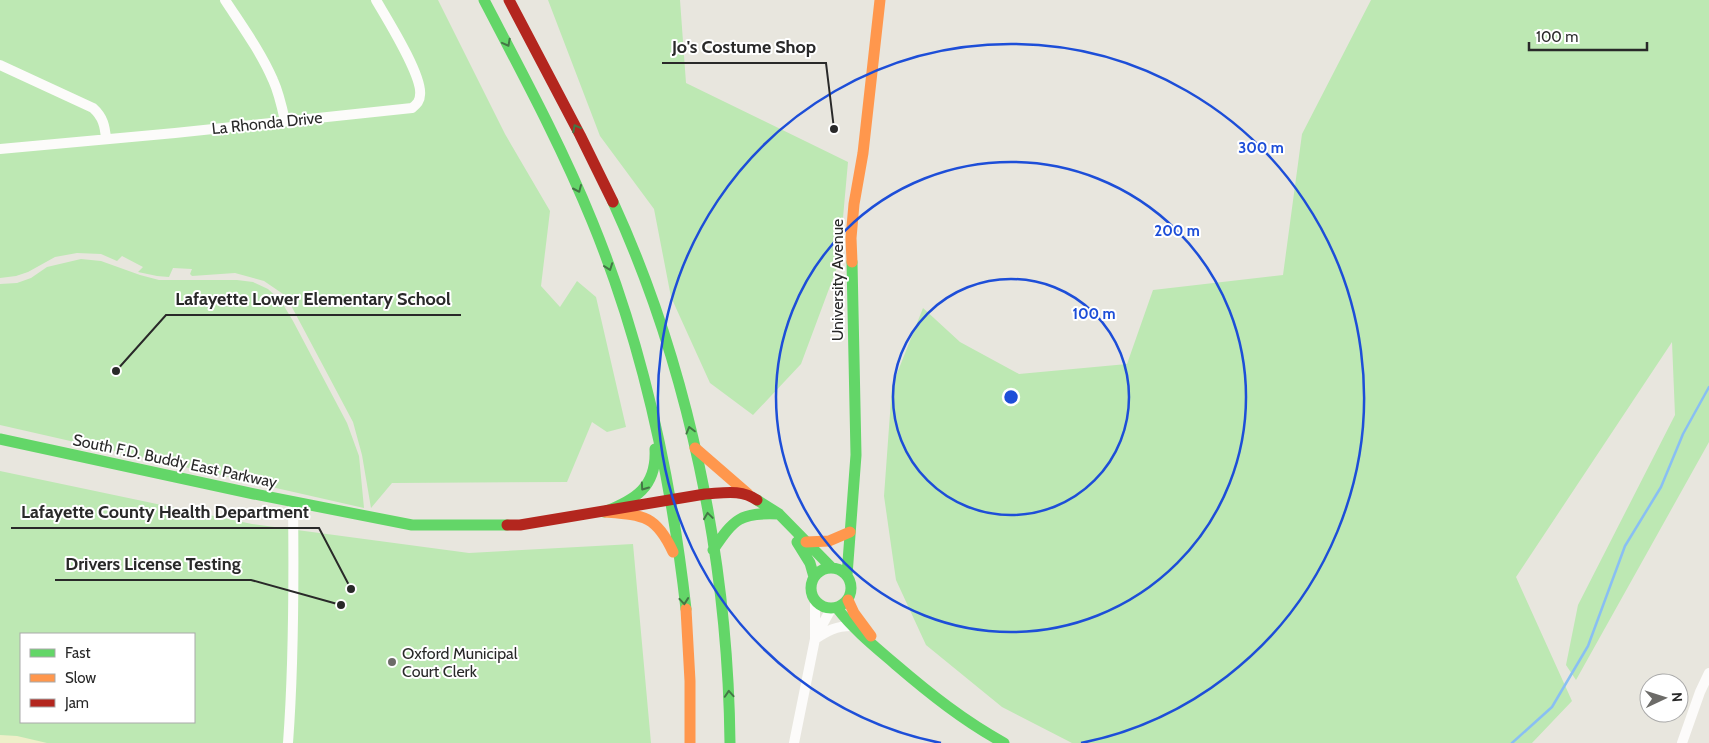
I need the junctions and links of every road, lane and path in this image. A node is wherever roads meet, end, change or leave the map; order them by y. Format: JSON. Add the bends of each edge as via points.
{"nodes":[{"id":1,"x":225,"y":0,"type":"edge"},
{"id":2,"x":376,"y":0,"type":"edge"},
{"id":3,"x":484,"y":0,"type":"edge"},
{"id":4,"x":509,"y":0,"type":"edge"},
{"id":5,"x":515,"y":0,"type":"edge"},
{"id":6,"x":880,"y":0,"type":"edge"},
{"id":7,"x":535,"y":49,"type":"junction"},
{"id":8,"x":0,"y":65,"type":"edge"},
{"id":9,"x":285,"y":121,"type":"junction"},
{"id":10,"x":106,"y":139,"type":"junction"},
{"id":11,"x":0,"y":148,"type":"edge"},
{"id":12,"x":651,"y":406,"type":"junction"},
{"id":13,"x":0,"y":439,"type":"edge"},
{"id":14,"x":695,"y":448,"type":"junction"},
{"id":15,"x":705,"y":494,"type":"junction"},
{"id":16,"x":748,"y":494,"type":"junction"},
{"id":17,"x":671,"y":501,"type":"junction"},
{"id":18,"x":293,"y":502,"type":"junction"},
{"id":19,"x":604,"y":512,"type":"junction"},
{"id":20,"x":779,"y":514,"type":"junction"},
{"id":21,"x":791,"y":528,"type":"junction"},
{"id":22,"x":850,"y":532,"type":"junction"},
{"id":23,"x":806,"y":542,"type":"junction"},
{"id":24,"x":713,"y":550,"type":"junction"},
{"id":25,"x":833,"y":568,"type":"junction"},
{"id":26,"x":847,"y":575,"type":"junction"},
{"id":27,"x":814,"y":576,"type":"junction"},
{"id":28,"x":682,"y":577,"type":"junction"},
{"id":29,"x":815,"y":600,"type":"junction"},
{"id":30,"x":848,"y":600,"type":"junction"},
{"id":31,"x":834,"y":608,"type":"junction"},
{"id":32,"x":851,"y":626,"type":"junction"},
{"id":33,"x":815,"y":639,"type":"junction"},
{"id":34,"x":880,"y":649,"type":"junction"},
{"id":35,"x":1709,"y":673,"type":"edge"},
{"id":36,"x":288,"y":743,"type":"edge"},
{"id":37,"x":690,"y":743,"type":"edge"},
{"id":38,"x":730,"y":743,"type":"edge"},
{"id":39,"x":794,"y":743,"type":"edge"},
{"id":40,"x":1004,"y":743,"type":"edge"},
{"id":41,"x":1682,"y":743,"type":"edge"}],
"edges":[{"from":1,"to":9,"type":"street","via":[[274,81]]},
{"from":2,"to":9,"type":"street","name":"La Rhonda Drive","via":[[416,74],[420,95],[418,103],[412,108]]},
{"from":3,"to":12,"type":"main road","one_way":true,"via":[[592,221],[621,300]]},
{"from":4,"to":7,"type":"main road"},
{"from":5,"to":7,"type":"main road"},
{"from":6,"to":22,"type":"main road","name":"University Avenue","via":[[851,238],[856,454]]},
{"from":14,"to":7,"type":"main road","one_way":true,"via":[[651,298],[620,219]]},
{"from":8,"to":10,"type":"street","via":[[93,108],[106,126]]},
{"from":9,"to":10,"type":"street","name":"La Rhonda Drive"},
{"from":10,"to":11,"type":"street","name":"La Rhonda Drive"},
{"from":12,"to":17,"type":"main road"},
{"from":12,"to":19,"type":"main road","one_way":true,"via":[[656,458],[654,471],[637,497]]},
{"from":13,"to":18,"type":"main road","name":"South F.D. Buddy East Parkway"},
{"from":14,"to":15,"type":"main road"},
{"from":14,"to":16,"type":"main road"},
{"from":15,"to":16,"type":"main road","name":"South F.D. Buddy East Parkway"},
{"from":15,"to":17,"type":"main road","name":"South F.D. Buddy East Parkway"},
{"from":24,"to":15,"type":"main road","one_way":true},
{"from":16,"to":20,"type":"main road"},
{"from":17,"to":19,"type":"main road","name":"South F.D. Buddy East Parkway"},
{"from":17,"to":28,"type":"main road"},
{"from":18,"to":19,"type":"main road","name":"South F.D. Buddy East Parkway","via":[[412,525],[520,525]]},
{"from":18,"to":36,"type":"street"},
{"from":19,"to":28,"type":"main road","via":[[640,515],[656,524],[667,538]]},
{"from":20,"to":21,"type":"main road"},
{"from":20,"to":24,"type":"main road","via":[[758,512],[736,520]]},
{"from":21,"to":23,"type":"main road"},
{"from":21,"to":27,"type":"main road"},
{"from":22,"to":23,"type":"main road","via":[[836,540]]},
{"from":22,"to":25,"type":"main road","name":"University Avenue"},
{"from":22,"to":26,"type":"main road","name":"University Avenue"},
{"from":23,"to":25,"type":"main road"},
{"from":38,"to":24,"type":"main road","one_way":true,"via":[[723,618]]},
{"from":25,"to":26,"type":"main road"},
{"from":25,"to":27,"type":"main road","via":[[825,568]]},
{"from":26,"to":30,"type":"main road","via":[[852,587]]},
{"from":27,"to":29,"type":"main road","via":[[811,588]]},
{"from":28,"to":37,"type":"main road","one_way":true,"via":[[690,672]]},
{"from":29,"to":31,"type":"main road","via":[[819,605]]},
{"from":29,"to":33,"type":"street"},
{"from":30,"to":31,"type":"main road"},
{"from":30,"to":34,"type":"main road"},
{"from":31,"to":32,"type":"main road"},
{"from":31,"to":33,"type":"street"},
{"from":32,"to":33,"type":"street","via":[[840,626]]},
{"from":32,"to":34,"type":"main road"},
{"from":33,"to":39,"type":"street"},
{"from":34,"to":40,"type":"main road","via":[[949,709]]},
{"from":35,"to":41,"type":"street"}]}
